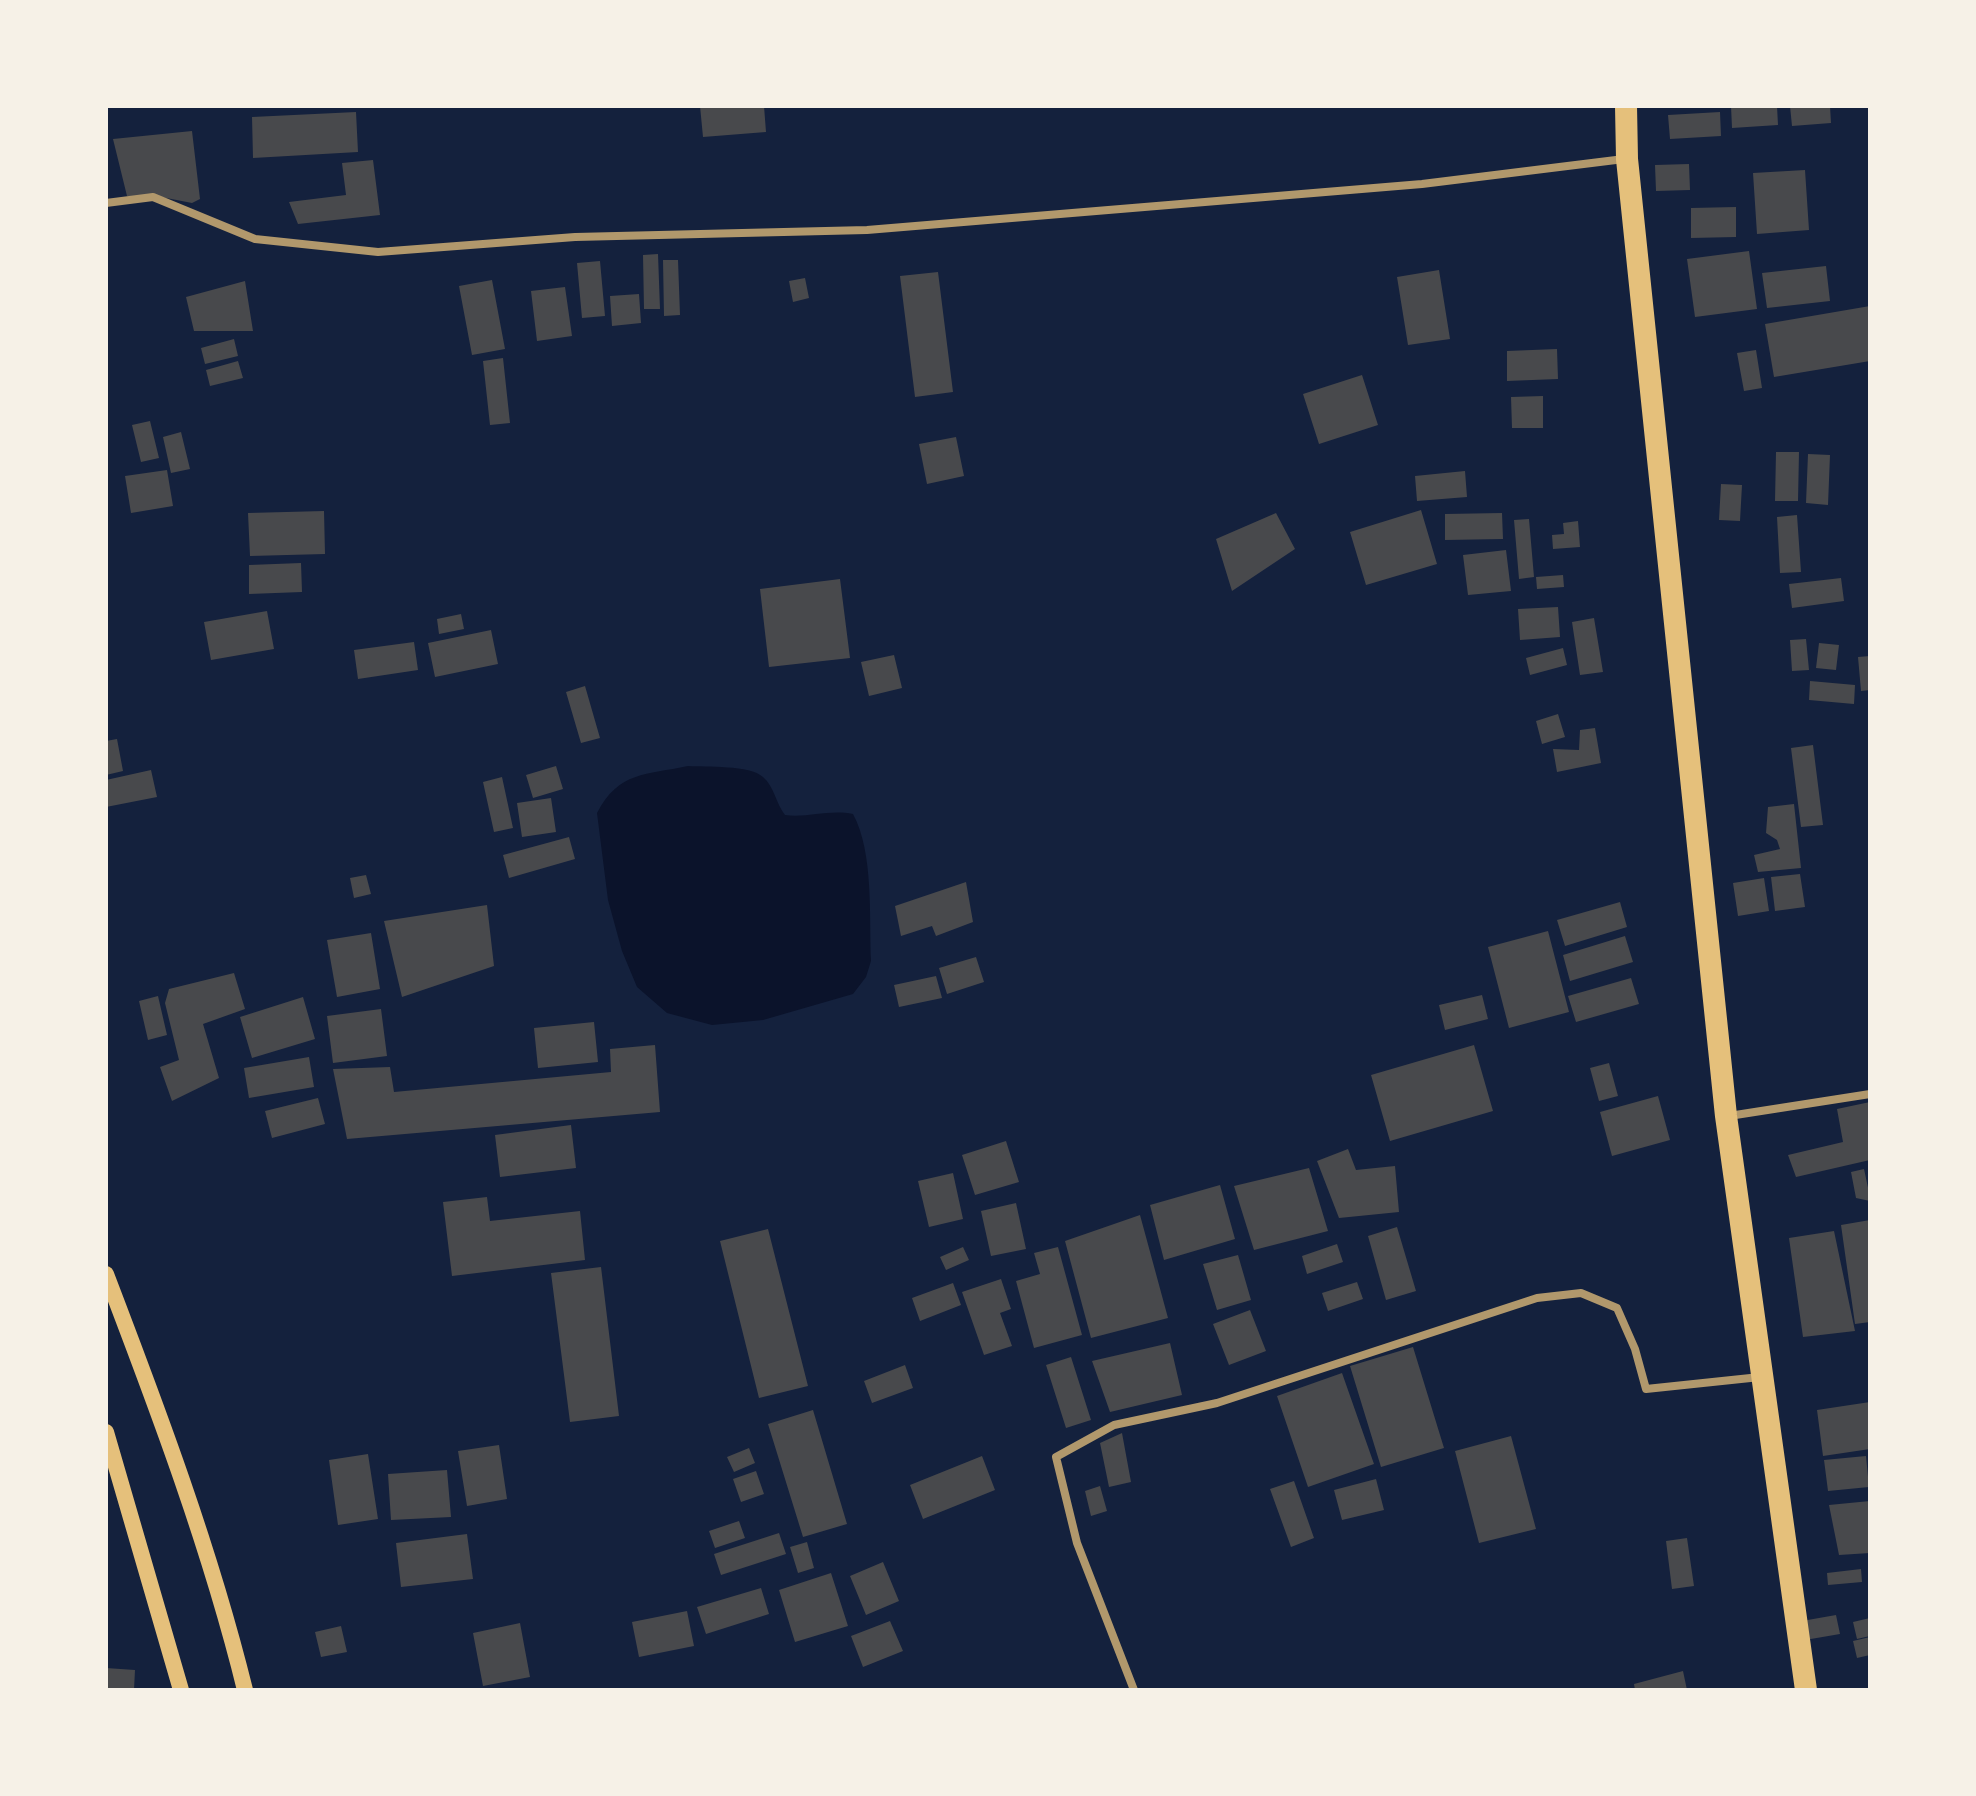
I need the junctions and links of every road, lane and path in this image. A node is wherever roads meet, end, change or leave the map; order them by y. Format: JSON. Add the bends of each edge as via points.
{"nodes":[{"id":1,"x":1626,"y":106,"type":"edge"},
{"id":2,"x":1627,"y":159,"type":"junction"},
{"id":3,"x":106,"y":203,"type":"edge"},
{"id":4,"x":1870,"y":1094,"type":"edge"},
{"id":5,"x":1726,"y":1116,"type":"junction"},
{"id":6,"x":106,"y":1274,"type":"edge"},
{"id":7,"x":1763,"y":1377,"type":"junction"},
{"id":8,"x":106,"y":1432,"type":"edge"},
{"id":9,"x":181,"y":1690,"type":"edge"},
{"id":10,"x":245,"y":1690,"type":"edge"},
{"id":11,"x":1134,"y":1690,"type":"edge"},
{"id":12,"x":1806,"y":1690,"type":"edge"}],
"edges":[{"from":1,"to":2,"type":"highway"},
{"from":2,"to":3,"type":"street","via":[[1422,184],[867,230],[575,237],[378,252],[255,239],[153,197]]},
{"from":2,"to":5,"type":"highway"},
{"from":4,"to":5,"type":"street"},
{"from":5,"to":7,"type":"highway"},
{"from":6,"to":10,"type":"main road","via":[[168,1439]]},
{"from":7,"to":11,"type":"street","via":[[1646,1389],[1617,1308],[1581,1293],[1537,1298],[1217,1403],[1114,1425],[1056,1457],[1077,1543]]},
{"from":7,"to":12,"type":"highway"},
{"from":8,"to":9,"type":"main road"}]}
